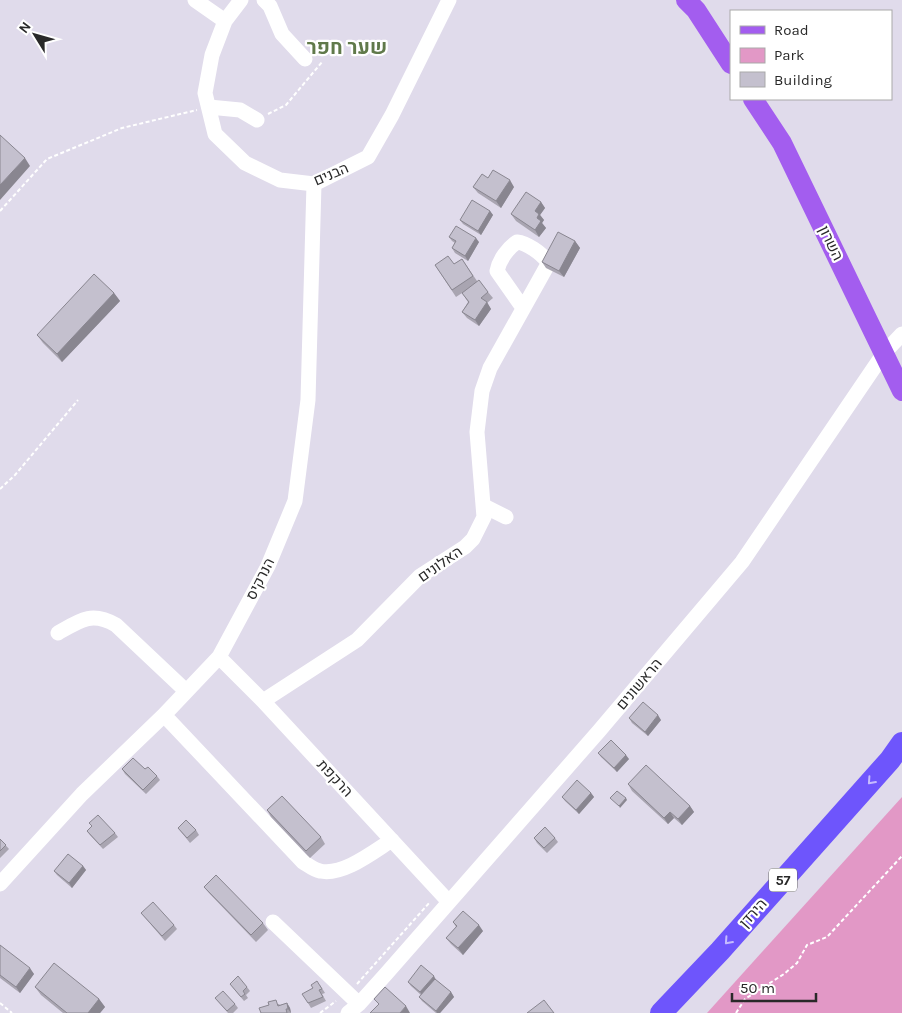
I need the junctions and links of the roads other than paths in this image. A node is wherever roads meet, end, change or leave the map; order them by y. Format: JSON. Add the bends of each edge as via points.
{"nodes":[{"id":1,"x":195,"y":0,"type":"edge"},
{"id":2,"x":241,"y":0,"type":"edge"},
{"id":3,"x":264,"y":0,"type":"edge"},
{"id":4,"x":448,"y":0,"type":"edge"},
{"id":5,"x":686,"y":0,"type":"edge"},
{"id":6,"x":226,"y":21,"type":"junction"},
{"id":7,"x":305,"y":59,"type":"dead end"},
{"id":8,"x":730,"y":62,"type":"edge"},
{"id":9,"x":754,"y":100,"type":"edge"},
{"id":10,"x":209,"y":107,"type":"junction"},
{"id":11,"x":257,"y":120,"type":"road end"},
{"id":12,"x":314,"y":184,"type":"junction"},
{"id":13,"x":523,"y":308,"type":"dead end"},
{"id":14,"x":902,"y":334,"type":"edge"},
{"id":15,"x":884,"y":353,"type":"junction"},
{"id":16,"x":902,"y":391,"type":"edge"},
{"id":17,"x":484,"y":506,"type":"junction"},
{"id":18,"x":506,"y":517,"type":"dead end"},
{"id":19,"x":58,"y":633,"type":"dead end"},
{"id":20,"x":219,"y":657,"type":"junction"},
{"id":21,"x":186,"y":691,"type":"junction"},
{"id":22,"x":263,"y":701,"type":"junction"},
{"id":23,"x":164,"y":715,"type":"junction"},
{"id":24,"x":902,"y":743,"type":"edge"},
{"id":25,"x":902,"y":769,"type":"edge"},
{"id":26,"x":392,"y":840,"type":"junction"},
{"id":27,"x":0,"y":884,"type":"edge"},
{"id":28,"x":444,"y":896,"type":"junction"},
{"id":29,"x":273,"y":922,"type":"dead end"},
{"id":30,"x":352,"y":1003,"type":"edge"},
{"id":31,"x":661,"y":1013,"type":"edge"},
{"id":32,"x":683,"y":1013,"type":"edge"}],
"edges":[{"from":1,"to":6,"type":"street"},
{"from":2,"to":6,"type":"street","name":"הבנים"},
{"from":3,"to":7,"type":"street","via":[[282,34]]},
{"from":4,"to":12,"type":"street","name":"הבנים","via":[[368,157]]},
{"from":5,"to":8,"type":"main road"},
{"from":6,"to":10,"type":"street","name":"הבנים","via":[[212,55],[205,92]]},
{"from":9,"to":15,"type":"main road","name":"השרון","via":[[782,143]]},
{"from":10,"to":11,"type":"street","via":[[240,110]]},
{"from":10,"to":12,"type":"street","name":"הבנים","via":[[215,134],[245,163],[280,180]]},
{"from":12,"to":20,"type":"street","name":"הנרקיס","via":[[308,400],[295,501],[268,566]]},
{"from":13,"to":17,"type":"street","name":"האלונים","via":[[490,368],[482,391],[477,432]]},
{"from":14,"to":15,"type":"street","name":"הראשונים"},
{"from":15,"to":16,"type":"main road","name":"השרון"},
{"from":15,"to":28,"type":"street","name":"הראשונים","via":[[742,562],[599,731]]},
{"from":17,"to":18,"type":"street"},
{"from":17,"to":22,"type":"street","name":"האלונים","via":[[480,527],[465,547],[415,581],[356,640]]},
{"from":19,"to":21,"type":"street","via":[[83,618],[104,618],[116,625]]},
{"from":20,"to":21,"type":"street","name":"הנרקיס"},
{"from":20,"to":22,"type":"street","name":"הרקפת"},
{"from":21,"to":23,"type":"street","name":"הנרקיס"},
{"from":22,"to":26,"type":"street","name":"הרקפת"},
{"from":23,"to":26,"type":"street","via":[[303,862],[319,871],[341,871]]},
{"from":23,"to":27,"type":"street","name":"הנרקיס","via":[[82,794]]},
{"from":24,"to":31,"type":"highway","name":"הירדן","number":"57","one_way":true,"via":[[726,944]]},
{"from":25,"to":32,"type":"highway","name":"הירדן","number":"57"},
{"from":26,"to":28,"type":"street","name":"הרקפת"},
{"from":28,"to":30,"type":"street","name":"הראשונים"},
{"from":29,"to":30,"type":"street"}]}
